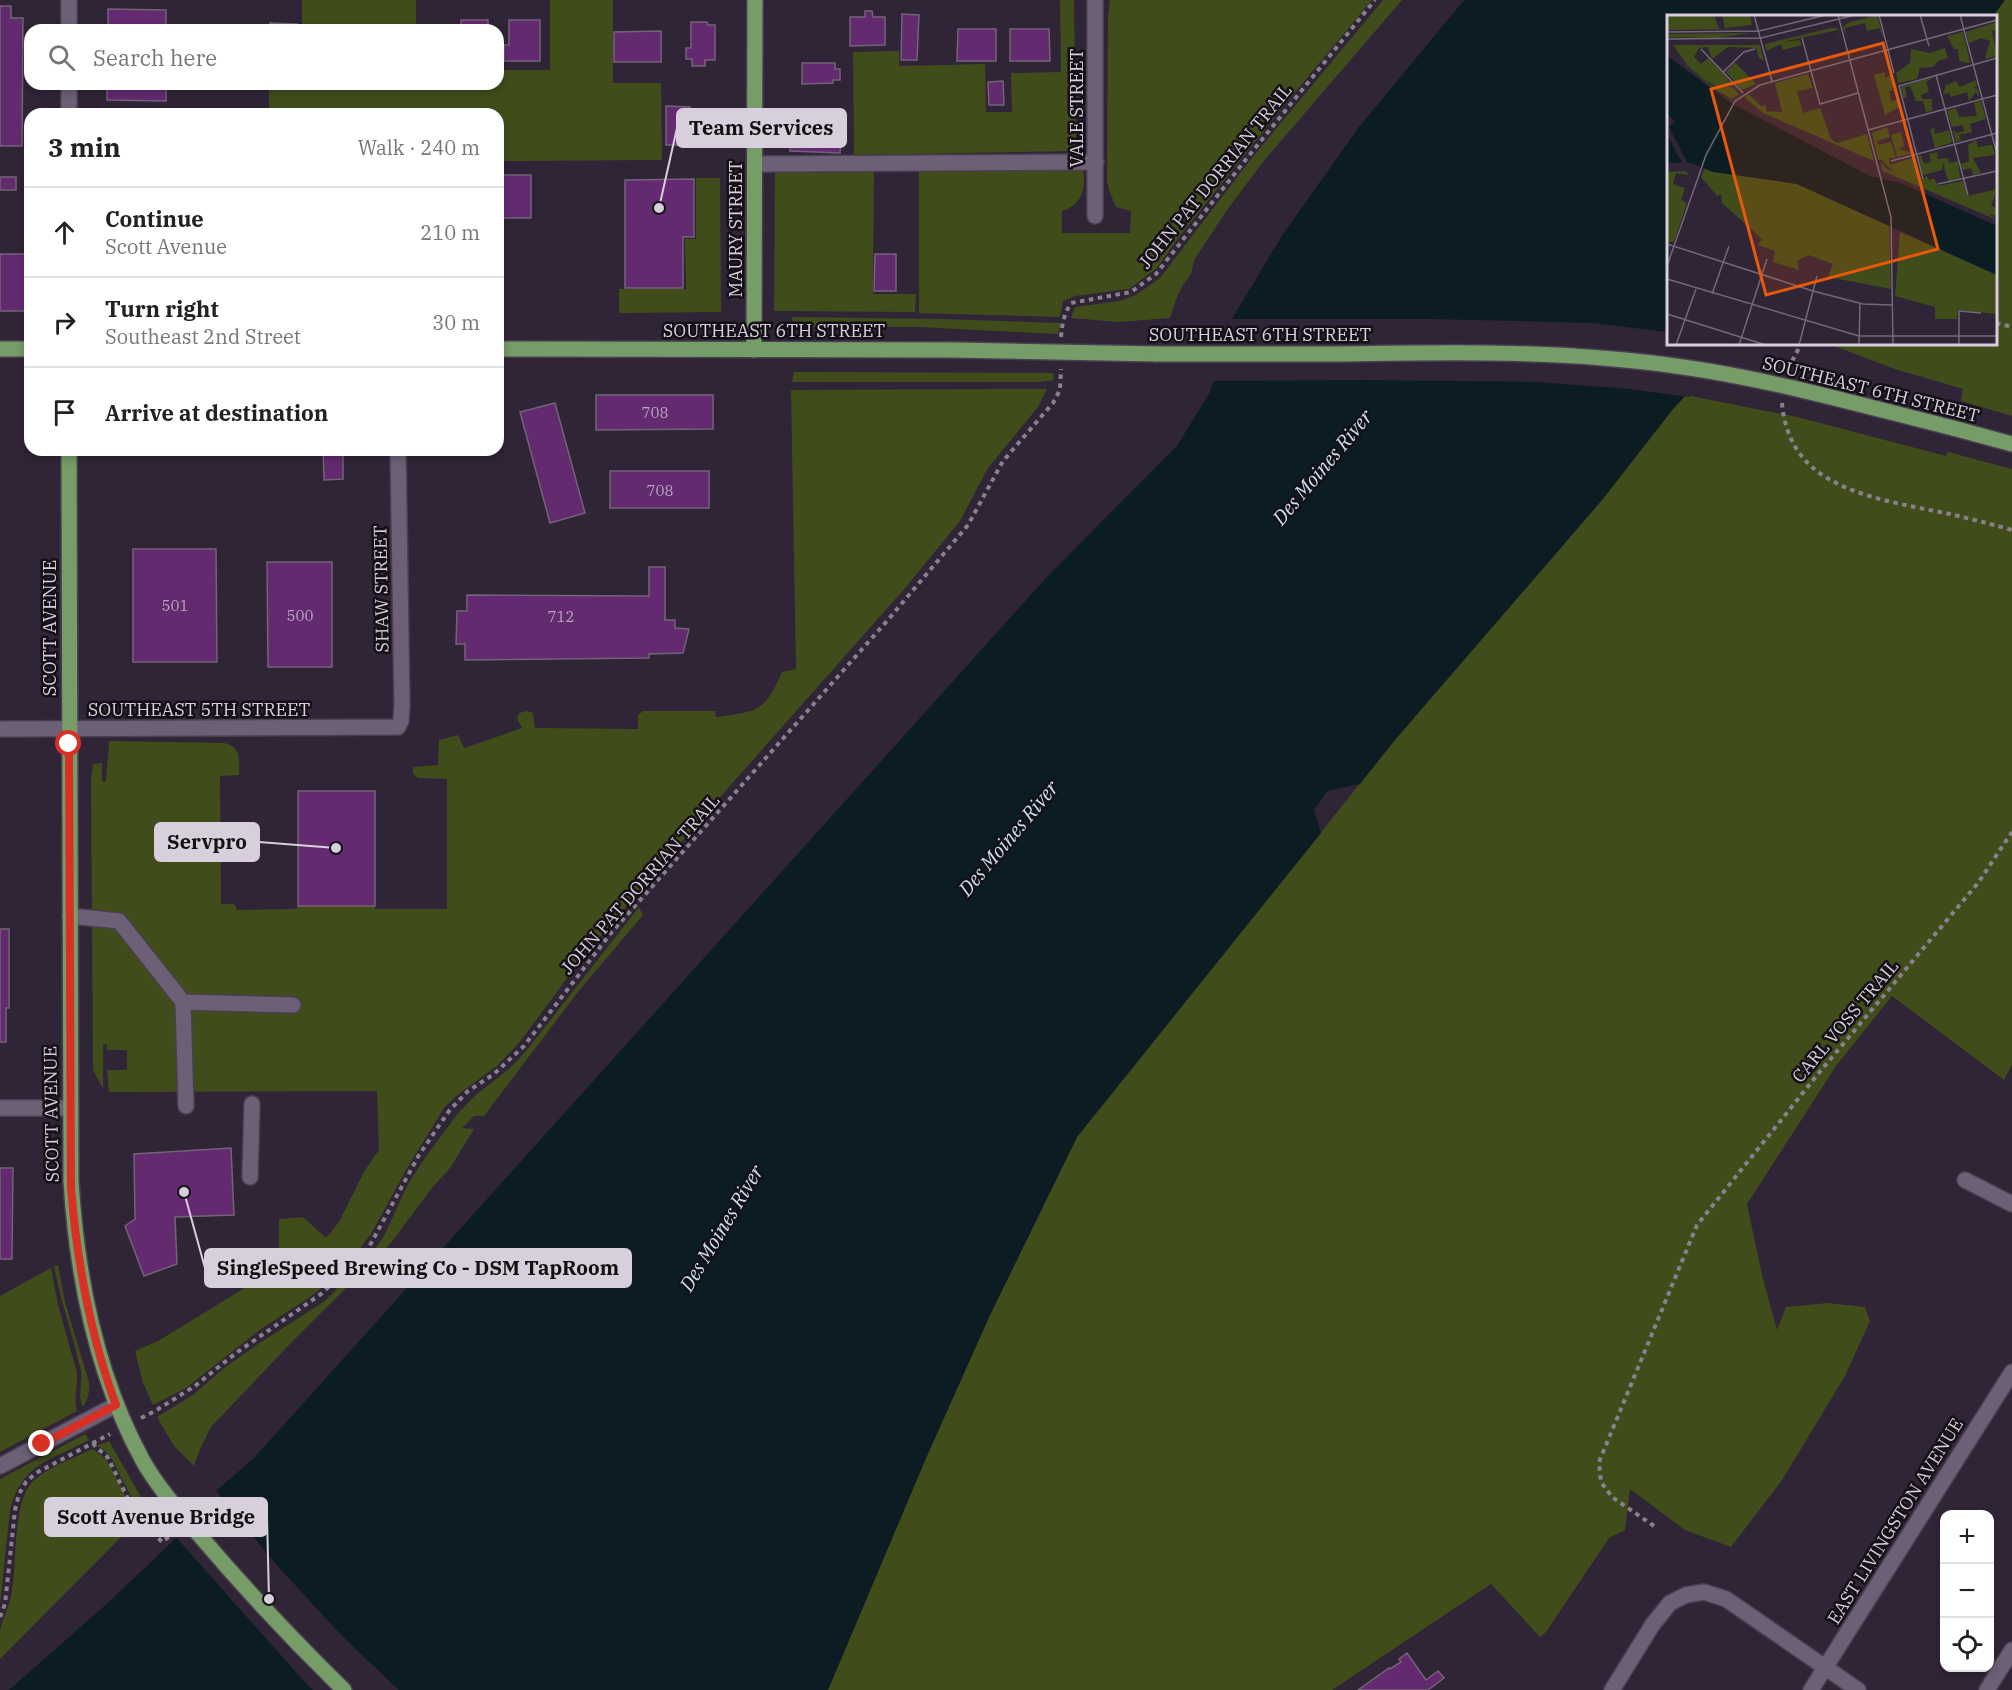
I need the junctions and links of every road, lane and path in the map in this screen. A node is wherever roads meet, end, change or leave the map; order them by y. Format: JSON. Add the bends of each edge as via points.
{"nodes":[{"id":1,"x":69,"y":0,"type":"edge"},
{"id":2,"x":755,"y":0,"type":"edge"},
{"id":3,"x":1095,"y":0,"type":"edge"},
{"id":4,"x":1375,"y":0,"type":"edge"},
{"id":5,"x":69,"y":24,"type":"edge"},
{"id":6,"x":69,"y":90,"type":"edge"},
{"id":7,"x":69,"y":108,"type":"edge"},
{"id":8,"x":1096,"y":162,"type":"junction"},
{"id":9,"x":755,"y":164,"type":"junction"},
{"id":10,"x":1095,"y":216,"type":"dead end"},
{"id":11,"x":1997,"y":323,"type":"edge"},
{"id":12,"x":2012,"y":327,"type":"edge"},
{"id":13,"x":1061,"y":334,"type":"dead end"},
{"id":14,"x":1800,"y":345,"type":"edge"},
{"id":15,"x":0,"y":349,"type":"edge"},
{"id":16,"x":24,"y":349,"type":"edge"},
{"id":17,"x":504,"y":349,"type":"edge"},
{"id":18,"x":754,"y":350,"type":"junction"},
{"id":19,"x":1061,"y":372,"type":"dead end"},
{"id":20,"x":1787,"y":372,"type":"dead end"},
{"id":21,"x":1782,"y":400,"type":"dead end"},
{"id":22,"x":2012,"y":444,"type":"edge"},
{"id":23,"x":69,"y":456,"type":"edge"},
{"id":24,"x":398,"y":456,"type":"edge"},
{"id":25,"x":2012,"y":530,"type":"edge"},
{"id":26,"x":398,"y":727,"type":"joint"},
{"id":27,"x":0,"y":729,"type":"edge"},
{"id":28,"x":68,"y":729,"type":"junction"},
{"id":29,"x":2012,"y":832,"type":"edge"},
{"id":30,"x":70,"y":916,"type":"junction"},
{"id":31,"x":183,"y":1002,"type":"junction"},
{"id":32,"x":293,"y":1005,"type":"dead end"},
{"id":33,"x":252,"y":1104,"type":"dead end"},
{"id":34,"x":186,"y":1106,"type":"dead end"},
{"id":35,"x":0,"y":1108,"type":"edge"},
{"id":36,"x":70,"y":1108,"type":"junction"},
{"id":37,"x":250,"y":1177,"type":"dead end"},
{"id":38,"x":1965,"y":1180,"type":"dead end"},
{"id":39,"x":2012,"y":1204,"type":"edge"},
{"id":40,"x":2012,"y":1372,"type":"edge"},
{"id":41,"x":116,"y":1405,"type":"junction"},
{"id":42,"x":142,"y":1417,"type":"dead end"},
{"id":43,"x":105,"y":1437,"type":"dead end"},
{"id":44,"x":93,"y":1443,"type":"junction"},
{"id":45,"x":0,"y":1466,"type":"edge"},
{"id":46,"x":1654,"y":1526,"type":"dead end"},
{"id":47,"x":171,"y":1535,"type":"dead end"},
{"id":48,"x":0,"y":1617,"type":"edge"},
{"id":49,"x":2012,"y":1650,"type":"edge"},
{"id":50,"x":1826,"y":1668,"type":"junction"},
{"id":51,"x":344,"y":1690,"type":"edge"},
{"id":52,"x":1612,"y":1690,"type":"edge"},
{"id":53,"x":1811,"y":1690,"type":"edge"},
{"id":54,"x":1858,"y":1690,"type":"edge"},
{"id":55,"x":1987,"y":1690,"type":"edge"}],
"edges":[{"from":1,"to":5,"type":"street"},
{"from":2,"to":9,"type":"main road","name":"MAURY STREET"},
{"from":3,"to":8,"type":"street","name":"VALE STREET"},
{"from":4,"to":13,"type":"path","name":"JOHN PAT DORRIAN TRAIL","via":[[1156,274],[1131,292],[1071,303]]},
{"from":6,"to":7,"type":"street"},
{"from":8,"to":9,"type":"street"},
{"from":8,"to":10,"type":"street","name":"VALE STREET"},
{"from":9,"to":18,"type":"main road","name":"MAURY STREET"},
{"from":11,"to":12,"type":"path"},
{"from":14,"to":20,"type":"path"},
{"from":15,"to":16,"type":"main road"},
{"from":17,"to":18,"type":"main road","name":"SOUTHEAST 6TH STREET"},
{"from":18,"to":22,"type":"main road","name":"SOUTHEAST 6TH STREET","bridge":true,"via":[[1472,352],[1610,358],[1762,381]]},
{"from":19,"to":42,"type":"path","name":"JOHN PAT DORRIAN TRAIL","via":[[1060,390],[1053,403],[1003,461],[968,525],[611,933],[524,1046],[449,1111],[415,1162],[369,1247],[321,1294],[195,1386]]},
{"from":21,"to":25,"type":"path","via":[[1783,420],[1799,452],[1813,468],[1841,485],[1911,507]]},
{"from":23,"to":28,"type":"main road","name":"SCOTT AVENUE"},
{"from":24,"to":26,"type":"street","name":"SHAW STREET","via":[[402,705]]},
{"from":26,"to":28,"type":"street","name":"SOUTHEAST 5TH STREET"},
{"from":27,"to":28,"type":"street","name":"SOUTHEAST 5TH STREET"},
{"from":28,"to":30,"type":"main road","name":"SCOTT AVENUE"},
{"from":29,"to":46,"type":"path","name":"CARL VOSS TRAIL","via":[[1978,883],[1697,1225],[1599,1462],[1601,1482],[1612,1497]]},
{"from":30,"to":31,"type":"street","via":[[118,921]]},
{"from":30,"to":36,"type":"main road","name":"SCOTT AVENUE"},
{"from":31,"to":32,"type":"street"},
{"from":31,"to":34,"type":"street"},
{"from":33,"to":37,"type":"street"},
{"from":35,"to":36,"type":"street"},
{"from":36,"to":41,"type":"main road","name":"SCOTT AVENUE","via":[[71,1188],[80,1269],[97,1347]]},
{"from":38,"to":39,"type":"street"},
{"from":40,"to":50,"type":"street","name":"EAST LIVINGSTON AVENUE"},
{"from":41,"to":45,"type":"street"},
{"from":41,"to":51,"type":"main road","name":"SCOTT AVENUE","via":[[162,1491],[227,1568]]},
{"from":43,"to":44,"type":"path"},
{"from":44,"to":47,"type":"path","via":[[105,1453],[134,1511],[162,1542]]},
{"from":44,"to":48,"type":"path","via":[[36,1473],[19,1494]]},
{"from":49,"to":55,"type":"street"},
{"from":50,"to":52,"type":"street","via":[[1726,1599],[1704,1592],[1670,1603]]},
{"from":50,"to":53,"type":"street","name":"EAST LIVINGSTON AVENUE"},
{"from":50,"to":54,"type":"street"}]}
